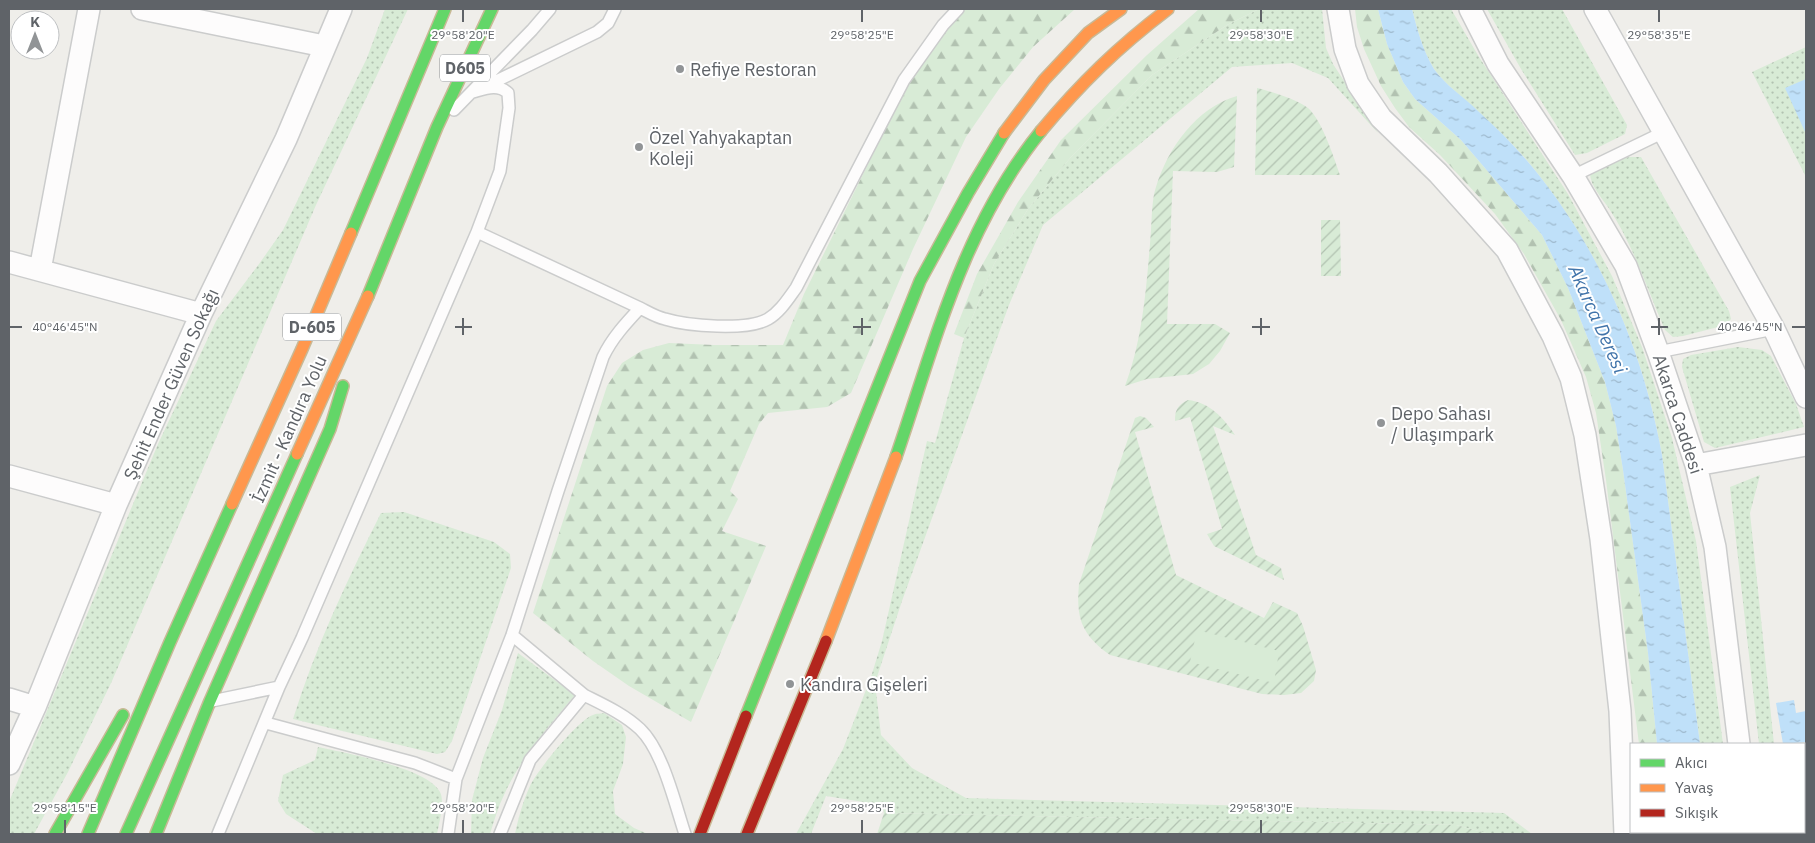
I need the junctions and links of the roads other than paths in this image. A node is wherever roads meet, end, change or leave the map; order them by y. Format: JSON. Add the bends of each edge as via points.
{"nodes":[{"id":1,"x":88,"y":9,"type":"edge"},
{"id":2,"x":142,"y":9,"type":"edge"},
{"id":3,"x":341,"y":9,"type":"edge"},
{"id":4,"x":445,"y":9,"type":"edge"},
{"id":5,"x":492,"y":9,"type":"edge"},
{"id":6,"x":550,"y":9,"type":"edge"},
{"id":7,"x":616,"y":9,"type":"edge"},
{"id":8,"x":958,"y":9,"type":"edge"},
{"id":9,"x":1121,"y":9,"type":"edge"},
{"id":10,"x":1168,"y":9,"type":"edge"},
{"id":11,"x":1338,"y":9,"type":"edge"},
{"id":12,"x":1470,"y":9,"type":"edge"},
{"id":13,"x":1595,"y":9,"type":"edge"},
{"id":14,"x":324,"y":46,"type":"junction"},
{"id":15,"x":473,"y":92,"type":"junction"},
{"id":16,"x":437,"y":127,"type":"junction"},
{"id":17,"x":1664,"y":132,"type":"junction"},
{"id":18,"x":1573,"y":176,"type":"junction"},
{"id":19,"x":478,"y":232,"type":"junction"},
{"id":20,"x":9,"y":262,"type":"edge"},
{"id":21,"x":40,"y":270,"type":"junction"},
{"id":22,"x":370,"y":291,"type":"junction"},
{"id":23,"x":640,"y":308,"type":"junction"},
{"id":24,"x":201,"y":314,"type":"junction"},
{"id":25,"x":1774,"y":329,"type":"junction"},
{"id":26,"x":1658,"y":352,"type":"junction"},
{"id":27,"x":1806,"y":397,"type":"edge"},
{"id":28,"x":1806,"y":444,"type":"edge"},
{"id":29,"x":1696,"y":465,"type":"junction"},
{"id":30,"x":9,"y":476,"type":"edge"},
{"id":31,"x":116,"y":505,"type":"junction"},
{"id":32,"x":512,"y":635,"type":"junction"},
{"id":33,"x":170,"y":642,"type":"junction"},
{"id":34,"x":279,"y":687,"type":"junction"},
{"id":35,"x":584,"y":695,"type":"junction"},
{"id":36,"x":9,"y":699,"type":"edge"},
{"id":37,"x":210,"y":702,"type":"junction"},
{"id":38,"x":35,"y":707,"type":"junction"},
{"id":39,"x":266,"y":723,"type":"junction"},
{"id":40,"x":1739,"y":743,"type":"edge"},
{"id":41,"x":9,"y":764,"type":"edge"},
{"id":42,"x":456,"y":779,"type":"junction"},
{"id":43,"x":55,"y":834,"type":"edge"},
{"id":44,"x":88,"y":834,"type":"edge"},
{"id":45,"x":126,"y":834,"type":"edge"},
{"id":46,"x":156,"y":834,"type":"edge"},
{"id":47,"x":218,"y":834,"type":"edge"},
{"id":48,"x":448,"y":834,"type":"edge"},
{"id":49,"x":500,"y":834,"type":"edge"},
{"id":50,"x":685,"y":834,"type":"edge"},
{"id":51,"x":700,"y":834,"type":"edge"},
{"id":52,"x":746,"y":834,"type":"edge"},
{"id":53,"x":1625,"y":834,"type":"edge"}],
"edges":[{"from":1,"to":21,"type":"street"},
{"from":2,"to":14,"type":"street"},
{"from":3,"to":14,"type":"street","name":"Şehit Ender Güven Sokağı"},
{"from":4,"to":33,"type":"highway","name":"İzmit - Kandıra Yolu","number":"D-605","via":[[302,349]]},
{"from":5,"to":16,"type":"highway","name":"İzmit - Kandıra Yolu","number":"D605"},
{"from":6,"to":15,"type":"lane"},
{"from":7,"to":15,"type":"lane","via":[[608,23],[597,32]]},
{"from":8,"to":23,"type":"lane","via":[[904,80],[796,288],[773,315],[762,322],[746,325],[706,325],[665,319]]},
{"from":9,"to":51,"type":"highway","via":[[1082,39],[1044,80],[1005,130],[920,281]]},
{"from":10,"to":52,"type":"highway","via":[[1117,49],[1068,98],[1030,146],[984,219],[949,297],[888,481],[857,562]]},
{"from":11,"to":53,"type":"street","via":[[1346,49],[1358,84],[1381,118],[1438,173],[1507,250],[1553,336],[1571,378],[1585,435],[1601,540],[1620,711]]},
{"from":12,"to":18,"type":"street","name":"Akarca Caddesi","via":[[1498,64]]},
{"from":13,"to":17,"type":"street"},
{"from":14,"to":24,"type":"street","name":"Şehit Ender Güven Sokağı","via":[[286,139]]},
{"from":15,"to":16,"type":"lane"},
{"from":15,"to":19,"type":"lane","via":[[499,88],[508,93],[509,99],[500,171]]},
{"from":16,"to":22,"type":"highway","name":"İzmit - Kandıra Yolu"},
{"from":17,"to":18,"type":"lane"},
{"from":17,"to":25,"type":"street"},
{"from":18,"to":26,"type":"street","name":"Akarca Caddesi","via":[[1626,266]]},
{"from":19,"to":23,"type":"lane"},
{"from":19,"to":34,"type":"lane"},
{"from":20,"to":21,"type":"street"},
{"from":21,"to":24,"type":"street"},
{"from":22,"to":37,"type":"highway","via":[[330,429]]},
{"from":22,"to":45,"type":"highway","name":"İzmit - Kandıra Yolu"},
{"from":23,"to":32,"type":"lane","via":[[603,357]]},
{"from":24,"to":31,"type":"street","name":"Şehit Ender Güven Sokağı"},
{"from":25,"to":26,"type":"lane"},
{"from":25,"to":27,"type":"street"},
{"from":26,"to":29,"type":"street","name":"Akarca Caddesi"},
{"from":28,"to":29,"type":"street"},
{"from":29,"to":40,"type":"street","name":"Akarca Caddesi","via":[[1715,547]]},
{"from":30,"to":31,"type":"street"},
{"from":31,"to":38,"type":"street","name":"Şehit Ender Güven Sokağı"},
{"from":32,"to":35,"type":"lane"},
{"from":32,"to":42,"type":"lane"},
{"from":33,"to":43,"type":"highway","via":[[112,732]]},
{"from":33,"to":44,"type":"highway","name":"İzmit - Kandıra Yolu"},
{"from":34,"to":37,"type":"lane"},
{"from":34,"to":39,"type":"lane"},
{"from":35,"to":49,"type":"lane","via":[[530,760]]},
{"from":35,"to":50,"type":"lane","via":[[620,714],[641,730],[657,752]]},
{"from":36,"to":38,"type":"street"},
{"from":37,"to":46,"type":"highway"},
{"from":38,"to":41,"type":"street","name":"Şehit Ender Güven Sokağı"},
{"from":39,"to":42,"type":"lane","via":[[415,763]]},
{"from":39,"to":47,"type":"lane"},
{"from":42,"to":48,"type":"lane"}]}
